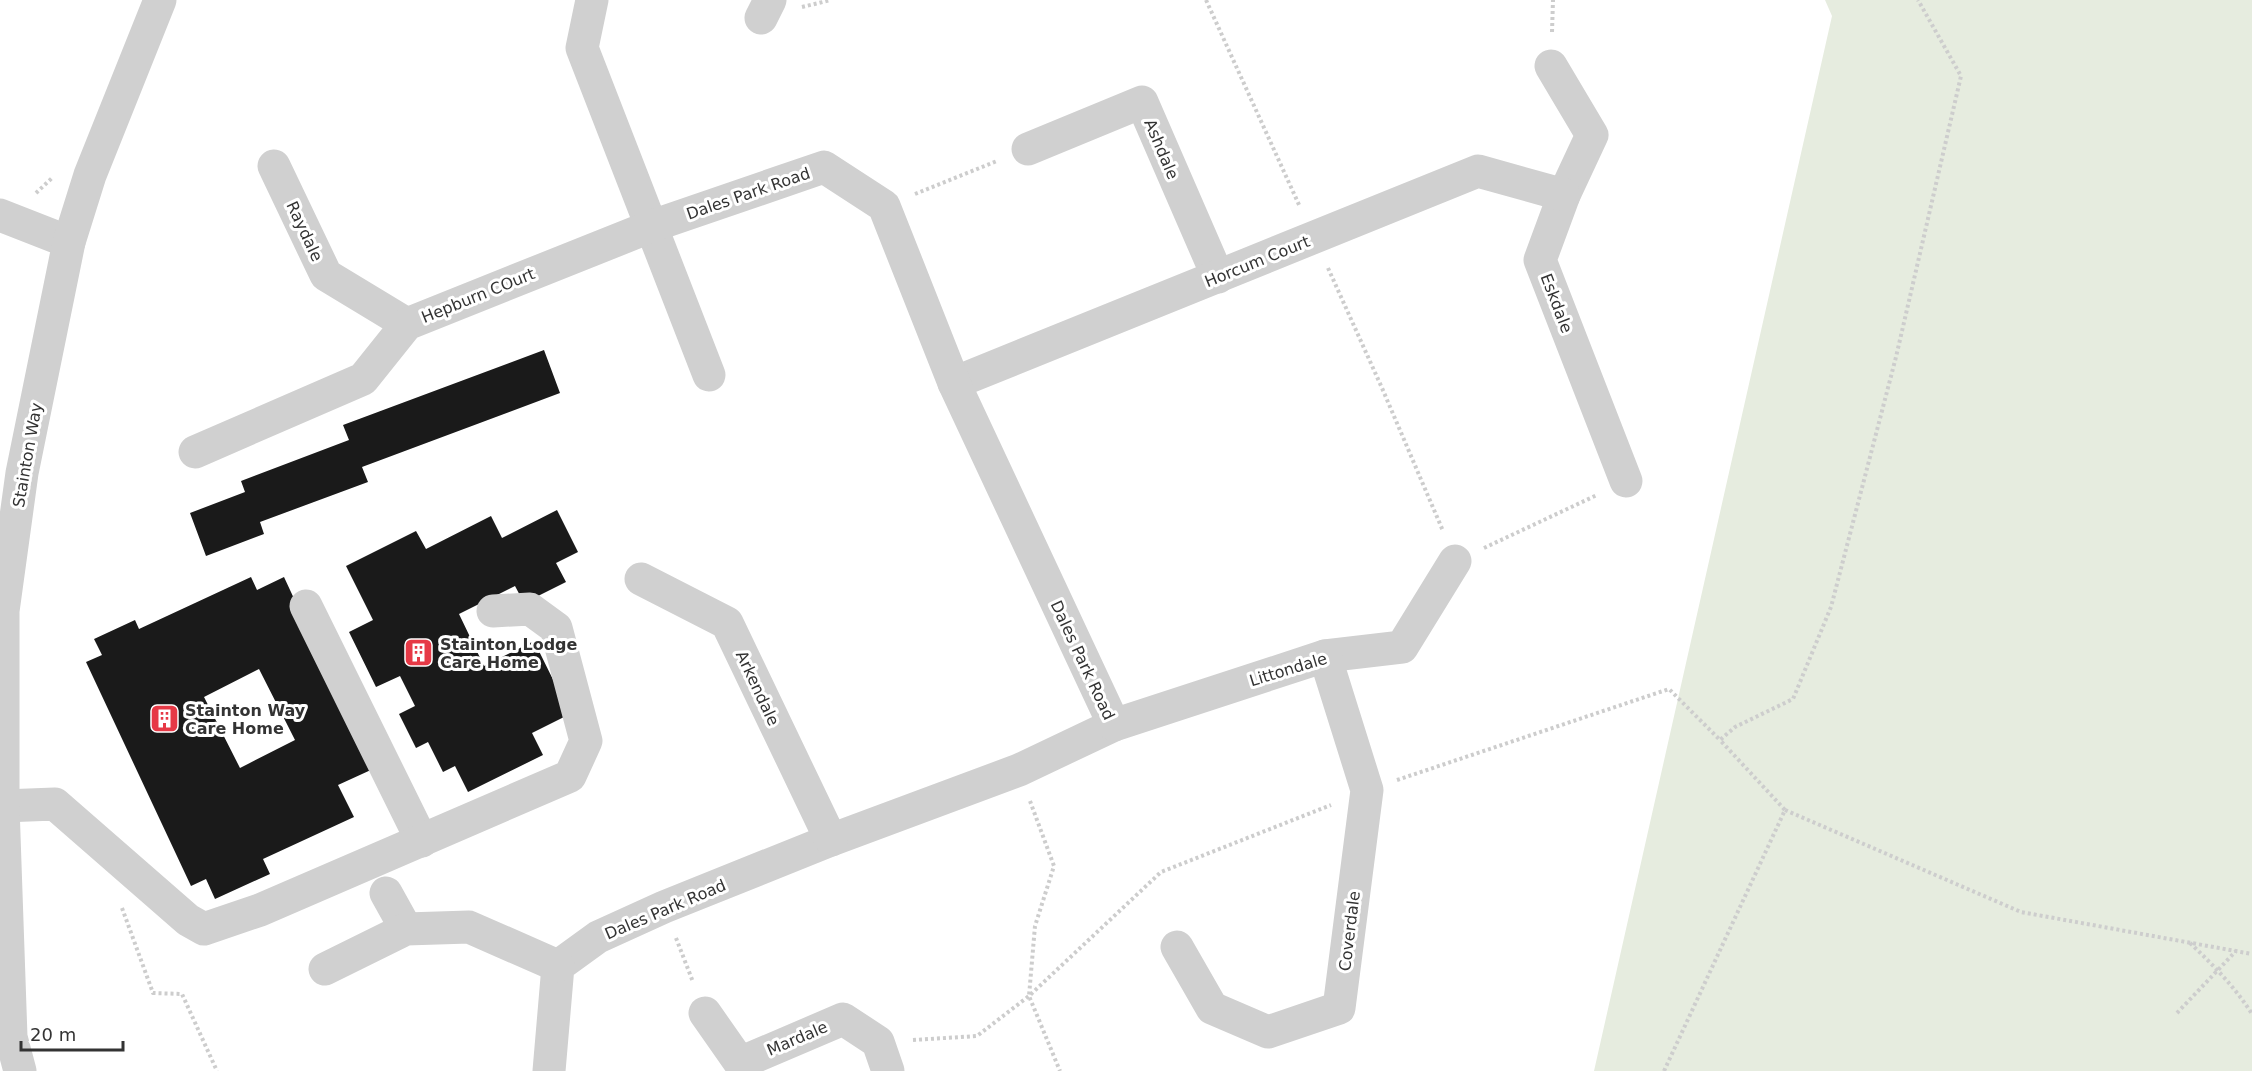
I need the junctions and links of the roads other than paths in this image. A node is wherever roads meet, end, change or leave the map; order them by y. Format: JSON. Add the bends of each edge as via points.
{"nodes":[{"id":1,"x":160,"y":0,"type":"edge"},
{"id":2,"x":592,"y":0,"type":"edge"},
{"id":3,"x":1551,"y":66,"type":"dead end"},
{"id":4,"x":1028,"y":149,"type":"road end"},
{"id":5,"x":274,"y":166,"type":"dead end"},
{"id":6,"x":1564,"y":195,"type":"junction"},
{"id":7,"x":0,"y":215,"type":"edge"},
{"id":8,"x":652,"y":226,"type":"junction"},
{"id":9,"x":69,"y":242,"type":"junction"},
{"id":10,"x":1218,"y":277,"type":"junction"},
{"id":11,"x":407,"y":324,"type":"junction"},
{"id":12,"x":708,"y":375,"type":"dead end"},
{"id":13,"x":954,"y":383,"type":"junction"},
{"id":14,"x":195,"y":452,"type":"dead end"},
{"id":15,"x":1626,"y":481,"type":"road end"},
{"id":16,"x":1455,"y":561,"type":"road end"},
{"id":17,"x":642,"y":579,"type":"dead end"},
{"id":18,"x":306,"y":606,"type":"dead end"},
{"id":19,"x":493,"y":611,"type":"dead end"},
{"id":20,"x":1325,"y":656,"type":"junction"},
{"id":21,"x":1114,"y":725,"type":"junction"},
{"id":22,"x":3,"y":806,"type":"junction"},
{"id":23,"x":831,"y":840,"type":"junction"},
{"id":24,"x":422,"y":841,"type":"junction"},
{"id":25,"x":386,"y":893,"type":"dead end"},
{"id":26,"x":406,"y":929,"type":"junction"},
{"id":27,"x":1177,"y":947,"type":"dead end"},
{"id":28,"x":558,"y":966,"type":"junction"},
{"id":29,"x":325,"y":969,"type":"dead end"},
{"id":30,"x":705,"y":1013,"type":"road end"},
{"id":31,"x":883,"y":1056,"type":"edge"},
{"id":32,"x":20,"y":1071,"type":"edge"},
{"id":33,"x":549,"y":1071,"type":"edge"}],
"edges":[{"from":1,"to":9,"type":"street","name":"Stainton Way","via":[[90,176]]},
{"from":2,"to":8,"type":"street","via":[[582,48]]},
{"from":3,"to":6,"type":"street","name":"Eskdale","via":[[1592,135]]},
{"from":4,"to":10,"type":"street","name":"Ashdale","via":[[1142,102]]},
{"from":5,"to":11,"type":"street","name":"Raydale","via":[[326,275]]},
{"from":6,"to":10,"type":"street","name":"Horcum Court","via":[[1478,171]]},
{"from":6,"to":15,"type":"street","name":"Eskdale","via":[[1540,260]]},
{"from":7,"to":9,"type":"street"},
{"from":8,"to":11,"type":"street","name":"Hepburn COurt"},
{"from":8,"to":12,"type":"street"},
{"from":8,"to":13,"type":"street","name":"Dales Park Road","via":[[824,167],[884,206]]},
{"from":9,"to":22,"type":"street","name":"Stainton Way","via":[[22,473],[3,611]]},
{"from":10,"to":13,"type":"street","name":"Horcum Court"},
{"from":11,"to":14,"type":"street","name":"Hepburn COurt","via":[[363,379]]},
{"from":13,"to":21,"type":"street","name":"Dales Park Road"},
{"from":16,"to":20,"type":"street","name":"Littondale","via":[[1402,647]]},
{"from":17,"to":23,"type":"street","name":"Arkendale","via":[[727,623]]},
{"from":18,"to":24,"type":"street"},
{"from":19,"to":24,"type":"street","via":[[530,609],[556,628],[586,741],[570,776]]},
{"from":20,"to":21,"type":"street","name":"Littondale"},
{"from":20,"to":27,"type":"street","name":"Coverdale","via":[[1367,790],[1339,1008],[1268,1032],[1212,1008]]},
{"from":21,"to":23,"type":"street","name":"Dales Park Road","via":[[1019,770]]},
{"from":22,"to":24,"type":"street","via":[[55,804],[188,921],[204,929],[260,910]]},
{"from":22,"to":32,"type":"street","name":"Stainton Way","via":[[11,1037]]},
{"from":23,"to":28,"type":"street","name":"Dales Park Road","via":[[598,937]]},
{"from":25,"to":26,"type":"street"},
{"from":26,"to":28,"type":"street","via":[[469,927]]},
{"from":26,"to":29,"type":"street"},
{"from":28,"to":33,"type":"street"},
{"from":30,"to":31,"type":"street","name":"Mardale","via":[[740,1063],[843,1019]]}]}
